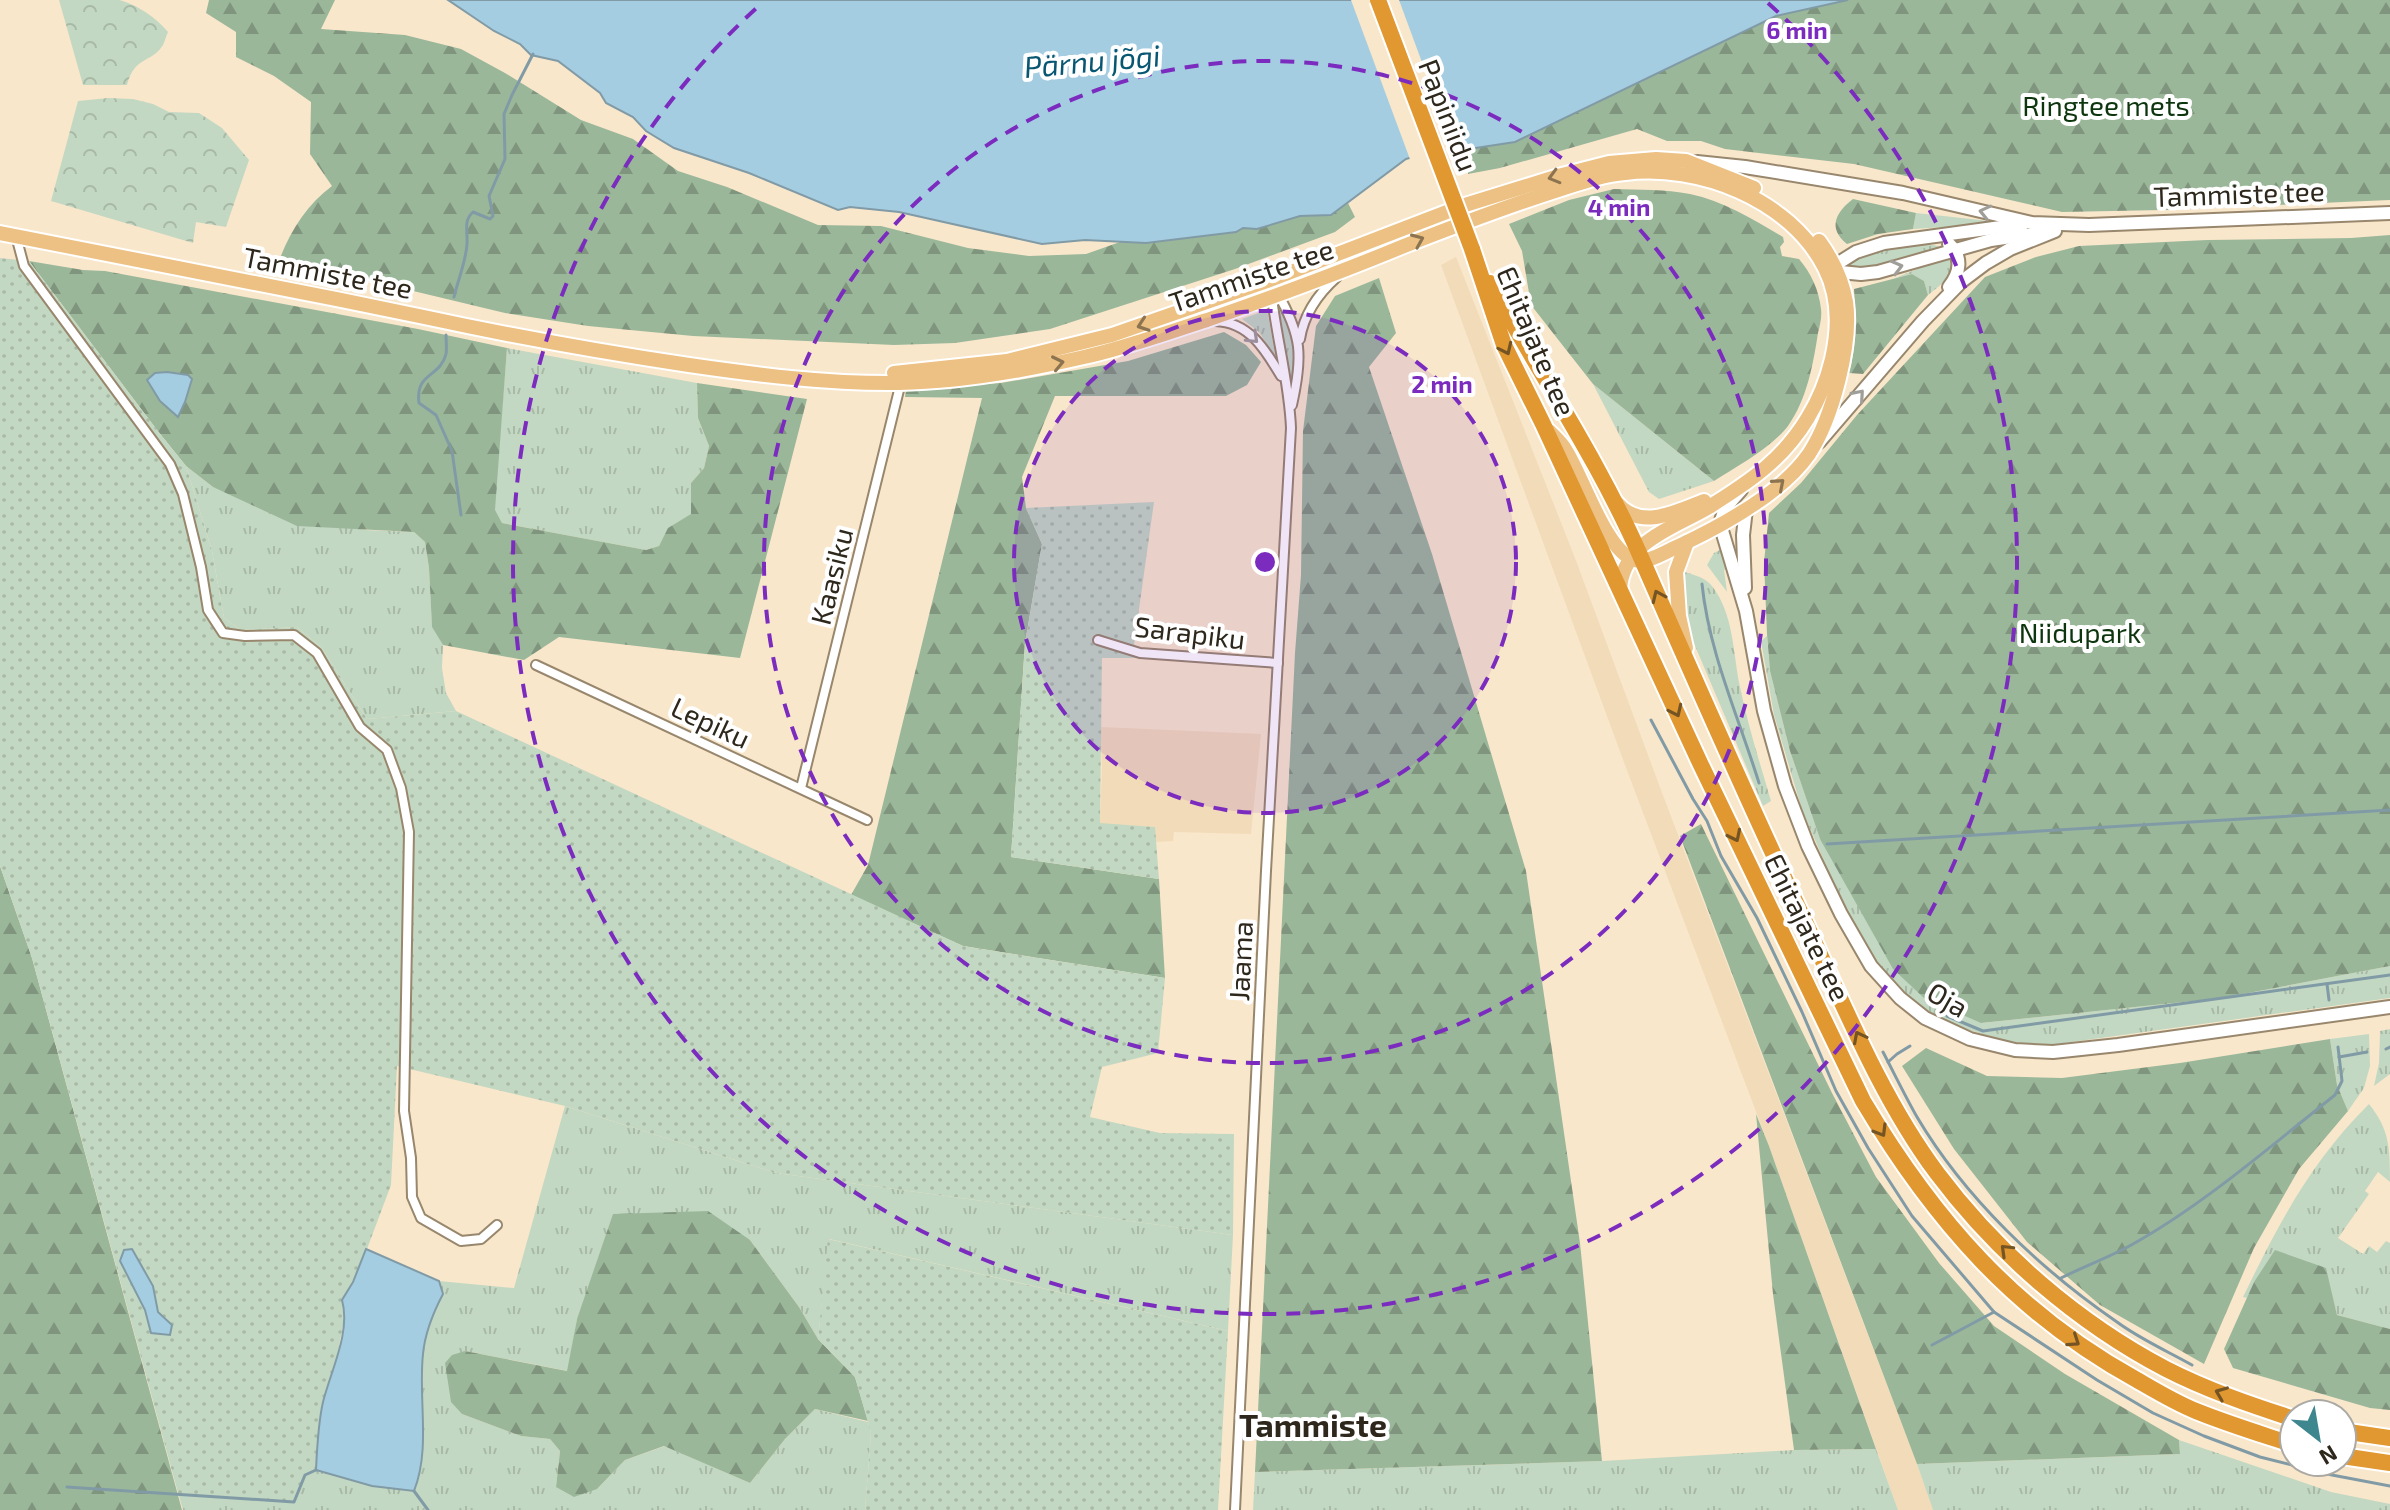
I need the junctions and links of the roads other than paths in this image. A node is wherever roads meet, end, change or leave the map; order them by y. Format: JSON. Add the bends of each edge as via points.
{"nodes":[{"id":1,"x":1378,"y":0,"type":"edge"},
{"id":2,"x":1686,"y":161,"type":"junction"},
{"id":3,"x":2390,"y":213,"type":"edge"},
{"id":4,"x":2032,"y":223,"type":"junction"},
{"id":5,"x":2089,"y":225,"type":"junction"},
{"id":6,"x":2055,"y":231,"type":"junction"},
{"id":7,"x":0,"y":233,"type":"edge"},
{"id":8,"x":16,"y":236,"type":"junction"},
{"id":9,"x":1934,"y":237,"type":"junction"},
{"id":10,"x":1472,"y":249,"type":"junction"},
{"id":11,"x":1955,"y":249,"type":"junction"},
{"id":12,"x":1833,"y":269,"type":"junction"},
{"id":13,"x":1346,"y":270,"type":"junction"},
{"id":14,"x":1270,"y":280,"type":"junction"},
{"id":15,"x":1275,"y":296,"type":"junction"},
{"id":16,"x":1923,"y":321,"type":"junction"},
{"id":17,"x":1199,"y":322,"type":"junction"},
{"id":18,"x":1299,"y":344,"type":"junction"},
{"id":19,"x":902,"y":378,"type":"junction"},
{"id":20,"x":1286,"y":386,"type":"junction"},
{"id":21,"x":1291,"y":414,"type":"junction"},
{"id":22,"x":1543,"y":424,"type":"junction"},
{"id":23,"x":1809,"y":454,"type":"junction"},
{"id":24,"x":1751,"y":479,"type":"junction"},
{"id":25,"x":1614,"y":499,"type":"junction"},
{"id":26,"x":1746,"y":509,"type":"junction"},
{"id":27,"x":1720,"y":524,"type":"junction"},
{"id":28,"x":1687,"y":542,"type":"junction"},
{"id":29,"x":1637,"y":556,"type":"junction"},
{"id":30,"x":1620,"y":590,"type":"junction"},
{"id":31,"x":1746,"y":611,"type":"junction"},
{"id":32,"x":1098,"y":640,"type":"dead end"},
{"id":33,"x":1278,"y":663,"type":"junction"},
{"id":34,"x":536,"y":665,"type":"dead end"},
{"id":35,"x":801,"y":788,"type":"junction"},
{"id":36,"x":1745,"y":796,"type":"junction"},
{"id":37,"x":867,"y":820,"type":"dead end"},
{"id":38,"x":2390,"y":1007,"type":"edge"},
{"id":39,"x":497,"y":1225,"type":"dead end"},
{"id":40,"x":2278,"y":1414,"type":"edge"},
{"id":41,"x":2358,"y":1433,"type":"edge"},
{"id":42,"x":2390,"y":1438,"type":"edge"},
{"id":43,"x":2278,"y":1439,"type":"edge"},
{"id":44,"x":2358,"y":1459,"type":"edge"},
{"id":45,"x":2361,"y":1460,"type":"junction"},
{"id":46,"x":2390,"y":1463,"type":"edge"},
{"id":47,"x":2390,"y":1470,"type":"edge"},
{"id":48,"x":1235,"y":1510,"type":"edge"}],
"edges":[{"from":1,"to":10,"type":"highway","name":"Papiniidu","bridge":true},
{"from":4,"to":2,"type":"main road","one_way":true,"via":[[1903,193]]},
{"from":2,"to":12,"type":"main road","name":"Tammiste tee","via":[[1729,176],[1789,210],[1814,235]]},
{"from":2,"to":14,"type":"main road","name":"Tammiste tee","one_way":true,"via":[[1631,159],[1562,175],[1465,205]]},
{"from":3,"to":5,"type":"main road","name":"Tammiste tee"},
{"from":4,"to":5,"type":"main road"},
{"from":4,"to":9,"type":"main road"},
{"from":5,"to":6,"type":"main road"},
{"from":6,"to":11,"type":"main road"},
{"from":6,"to":16,"type":"main road","via":[[1986,263]]},
{"from":7,"to":8,"type":"main road","name":"Tammiste tee"},
{"from":8,"to":19,"type":"main road","name":"Tammiste tee","via":[[647,359]]},
{"from":8,"to":39,"type":"street","via":[[24,266],[170,464],[183,494],[208,610],[223,633],[294,635],[317,653],[360,727],[387,750],[409,832],[404,1111],[412,1197],[421,1218],[461,1241],[481,1239]]},
{"from":9,"to":11,"type":"main road"},
{"from":9,"to":12,"type":"main road","via":[[1870,247]]},
{"from":10,"to":22,"type":"highway","name":"Ehitajate tee","one_way":true,"via":[[1504,345]]},
{"from":10,"to":25,"type":"highway","name":"Ehitajate tee"},
{"from":12,"to":11,"type":"main road","one_way":true,"via":[[1878,272]]},
{"from":11,"to":16,"type":"main road","via":[[1960,267],[1955,279]]},
{"from":13,"to":12,"type":"main road","name":"Tammiste tee","one_way":true,"via":[[1551,192],[1600,177],[1656,171],[1709,181],[1759,201],[1797,229]]},
{"from":12,"to":23,"type":"main road","via":[[1847,313],[1843,355],[1832,403]]},
{"from":12,"to":24,"type":"main road","via":[[1835,344],[1824,386],[1800,430]]},
{"from":13,"to":15,"type":"main road","name":"Tammiste tee"},
{"from":13,"to":18,"type":"street","name":"Jaama","via":[[1316,299]]},
{"from":14,"to":15,"type":"street","name":"Jaama"},
{"from":14,"to":19,"type":"main road","name":"Tammiste tee","one_way":true,"via":[[1084,342]]},
{"from":15,"to":17,"type":"main road","name":"Tammiste tee"},
{"from":15,"to":18,"type":"street","name":"Jaama","via":[[1293,321]]},
{"from":15,"to":20,"type":"street","name":"Jaama"},
{"from":23,"to":16,"type":"main road","one_way":true},
{"from":19,"to":17,"type":"main road","name":"Tammiste tee","one_way":true,"via":[[1019,371]]},
{"from":17,"to":20,"type":"street","name":"Jaama","one_way":true,"via":[[1230,322],[1253,335]]},
{"from":18,"to":21,"type":"street","name":"Jaama"},
{"from":19,"to":35,"type":"street","name":"Kaasiku"},
{"from":20,"to":21,"type":"street","name":"Jaama"},
{"from":21,"to":33,"type":"street","name":"Jaama"},
{"from":22,"to":29,"type":"main road","via":[[1564,447],[1617,546]]},
{"from":22,"to":30,"type":"highway","name":"Ehitajate tee"},
{"from":26,"to":23,"type":"main road","one_way":true,"via":[[1780,485]]},
{"from":24,"to":25,"type":"main road","via":[[1676,512],[1646,519],[1628,513]]},
{"from":24,"to":27,"type":"main road","via":[[1725,508]]},
{"from":24,"to":29,"type":"main road","via":[[1653,537]]},
{"from":25,"to":29,"type":"highway","name":"Ehitajate tee"},
{"from":26,"to":27,"type":"main road"},
{"from":26,"to":31,"type":"main road","name":"Oja"},
{"from":27,"to":28,"type":"main road"},
{"from":27,"to":31,"type":"main road","name":"Oja"},
{"from":28,"to":29,"type":"main road"},
{"from":28,"to":36,"type":"main road","via":[[1677,567],[1681,627],[1744,777]]},
{"from":29,"to":30,"type":"main road","via":[[1620,574]]},
{"from":36,"to":29,"type":"highway","name":"Ehitajate tee","one_way":true},
{"from":30,"to":43,"type":"highway","name":"Ehitajate tee","one_way":true,"via":[[1863,1101],[1924,1196],[2004,1284],[2108,1365],[2193,1410]]},
{"from":31,"to":38,"type":"main road","name":"Oja","via":[[1764,711],[1808,846],[1871,966],[1925,1018],[1970,1039],[2053,1052]]},
{"from":32,"to":33,"type":"street","name":"Sarapiku","via":[[1140,653]]},
{"from":33,"to":48,"type":"street","name":"Jaama"},
{"from":34,"to":35,"type":"street","name":"Lepiku"},
{"from":35,"to":37,"type":"street","name":"Lepiku"},
{"from":40,"to":36,"type":"highway","name":"Ehitajate tee","one_way":true,"via":[[2198,1384],[2124,1345],[2042,1284],[1965,1208],[1936,1172],[1882,1081]]},
{"from":41,"to":42,"type":"highway"},
{"from":44,"to":45,"type":"highway"},
{"from":45,"to":46,"type":"highway"},
{"from":45,"to":47,"type":"street"}]}
